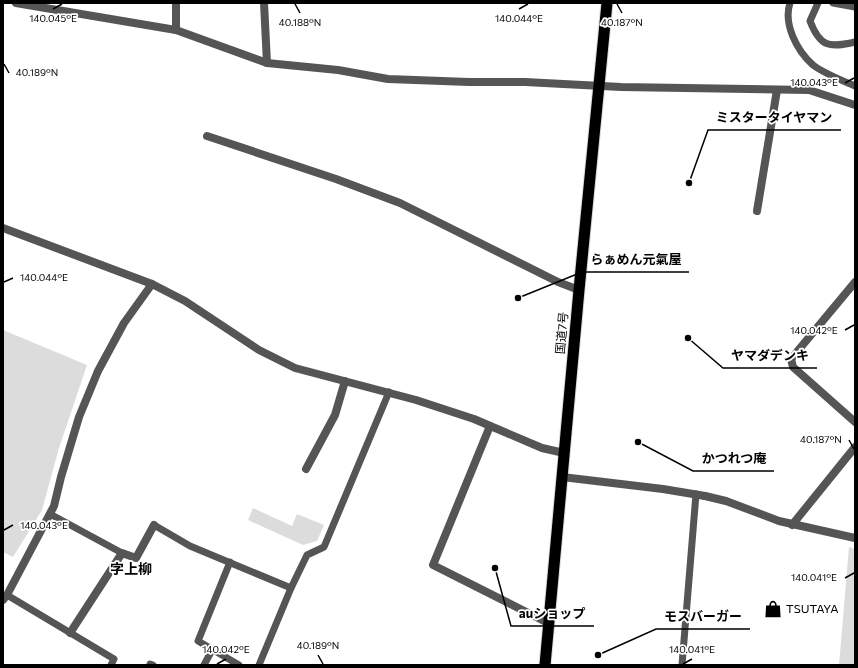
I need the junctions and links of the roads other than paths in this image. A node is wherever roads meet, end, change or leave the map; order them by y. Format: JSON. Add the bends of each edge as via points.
{"nodes":[{"id":1,"x":16,"y":3,"type":"edge"},
{"id":2,"x":176,"y":3,"type":"edge"},
{"id":3,"x":264,"y":3,"type":"edge"},
{"id":4,"x":607,"y":3,"type":"edge"},
{"id":5,"x":790,"y":3,"type":"edge"},
{"id":6,"x":818,"y":3,"type":"edge"},
{"id":7,"x":833,"y":3,"type":"edge"},
{"id":8,"x":853,"y":3,"type":"edge"},
{"id":9,"x":855,"y":6,"type":"edge"},
{"id":10,"x":176,"y":30,"type":"junction"},
{"id":11,"x":855,"y":42,"type":"edge"},
{"id":12,"x":267,"y":63,"type":"junction"},
{"id":13,"x":599,"y":86,"type":"junction"},
{"id":14,"x":855,"y":86,"type":"edge"},
{"id":15,"x":777,"y":90,"type":"junction"},
{"id":16,"x":855,"y":105,"type":"edge"},
{"id":17,"x":207,"y":136,"type":"dead end"},
{"id":18,"x":757,"y":211,"type":"dead end"},
{"id":19,"x":3,"y":228,"type":"edge"},
{"id":20,"x":855,"y":282,"type":"edge"},
{"id":21,"x":152,"y":284,"type":"junction"},
{"id":22,"x":579,"y":290,"type":"junction"},
{"id":23,"x":345,"y":381,"type":"junction"},
{"id":24,"x":389,"y":392,"type":"junction"},
{"id":25,"x":855,"y":422,"type":"edge"},
{"id":26,"x":490,"y":426,"type":"junction"},
{"id":27,"x":855,"y":447,"type":"edge"},
{"id":28,"x":564,"y":453,"type":"junction"},
{"id":29,"x":306,"y":469,"type":"dead end"},
{"id":30,"x":562,"y":477,"type":"junction"},
{"id":31,"x":696,"y":494,"type":"junction"},
{"id":32,"x":50,"y":514,"type":"junction"},
{"id":33,"x":792,"y":524,"type":"junction"},
{"id":34,"x":154,"y":526,"type":"joint"},
{"id":35,"x":855,"y":538,"type":"edge"},
{"id":36,"x":122,"y":553,"type":"junction"},
{"id":37,"x":230,"y":562,"type":"junction"},
{"id":38,"x":291,"y":588,"type":"junction"},
{"id":39,"x":5,"y":598,"type":"edge"},
{"id":40,"x":548,"y":623,"type":"junction"},
{"id":41,"x":70,"y":633,"type":"junction"},
{"id":42,"x":212,"y":650,"type":"junction"},
{"id":43,"x":111,"y":665,"type":"edge"},
{"id":44,"x":204,"y":665,"type":"edge"},
{"id":45,"x":239,"y":665,"type":"edge"},
{"id":46,"x":259,"y":665,"type":"edge"},
{"id":47,"x":545,"y":665,"type":"edge"},
{"id":48,"x":682,"y":665,"type":"edge"}],
"edges":[{"from":1,"to":10,"type":"street"},
{"from":2,"to":10,"type":"street"},
{"from":3,"to":12,"type":"street"},
{"from":4,"to":13,"type":"highway","name":"国道7号"},
{"from":5,"to":14,"type":"lane","via":[[790,30],[801,51],[813,65]]},
{"from":6,"to":11,"type":"lane","via":[[810,21],[815,35],[824,43],[838,46]]},
{"from":7,"to":9,"type":"lane"},
{"from":8,"to":9,"type":"lane"},
{"from":10,"to":12,"type":"street"},
{"from":12,"to":13,"type":"street","via":[[338,70],[388,79]]},
{"from":13,"to":15,"type":"street"},
{"from":13,"to":22,"type":"highway","name":"国道7号"},
{"from":15,"to":16,"type":"street","via":[[809,90]]},
{"from":15,"to":18,"type":"street"},
{"from":17,"to":22,"type":"street","via":[[400,203]]},
{"from":19,"to":21,"type":"street"},
{"from":20,"to":25,"type":"street","via":[[791,359],[793,367]]},
{"from":21,"to":23,"type":"street","via":[[185,301],[259,350],[295,368]]},
{"from":21,"to":32,"type":"street","via":[[124,323],[98,371],[79,417]]},
{"from":22,"to":28,"type":"highway","name":"国道7号"},
{"from":23,"to":24,"type":"street"},
{"from":23,"to":29,"type":"street","via":[[335,415]]},
{"from":24,"to":26,"type":"street"},
{"from":24,"to":38,"type":"lane","via":[[324,547],[307,555]]},
{"from":26,"to":28,"type":"street","via":[[542,448]]},
{"from":26,"to":40,"type":"street","via":[[433,566]]},
{"from":27,"to":33,"type":"street"},
{"from":28,"to":30,"type":"highway","name":"国道7号"},
{"from":30,"to":31,"type":"street"},
{"from":30,"to":40,"type":"highway","name":"国道7号"},
{"from":31,"to":33,"type":"street","via":[[726,501],[765,517]]},
{"from":31,"to":48,"type":"lane"},
{"from":32,"to":36,"type":"lane"},
{"from":32,"to":39,"type":"street"},
{"from":33,"to":35,"type":"street"},
{"from":34,"to":36,"type":"street","via":[[136,558]]},
{"from":34,"to":37,"type":"lane","via":[[190,546]]},
{"from":36,"to":41,"type":"street"},
{"from":37,"to":38,"type":"lane"},
{"from":37,"to":42,"type":"lane","via":[[198,641]]},
{"from":38,"to":46,"type":"lane"},
{"from":39,"to":41,"type":"lane"},
{"from":40,"to":47,"type":"highway","name":"国道7号"},
{"from":41,"to":43,"type":"lane","via":[[114,659]]},
{"from":42,"to":44,"type":"lane"},
{"from":42,"to":45,"type":"lane"}]}
